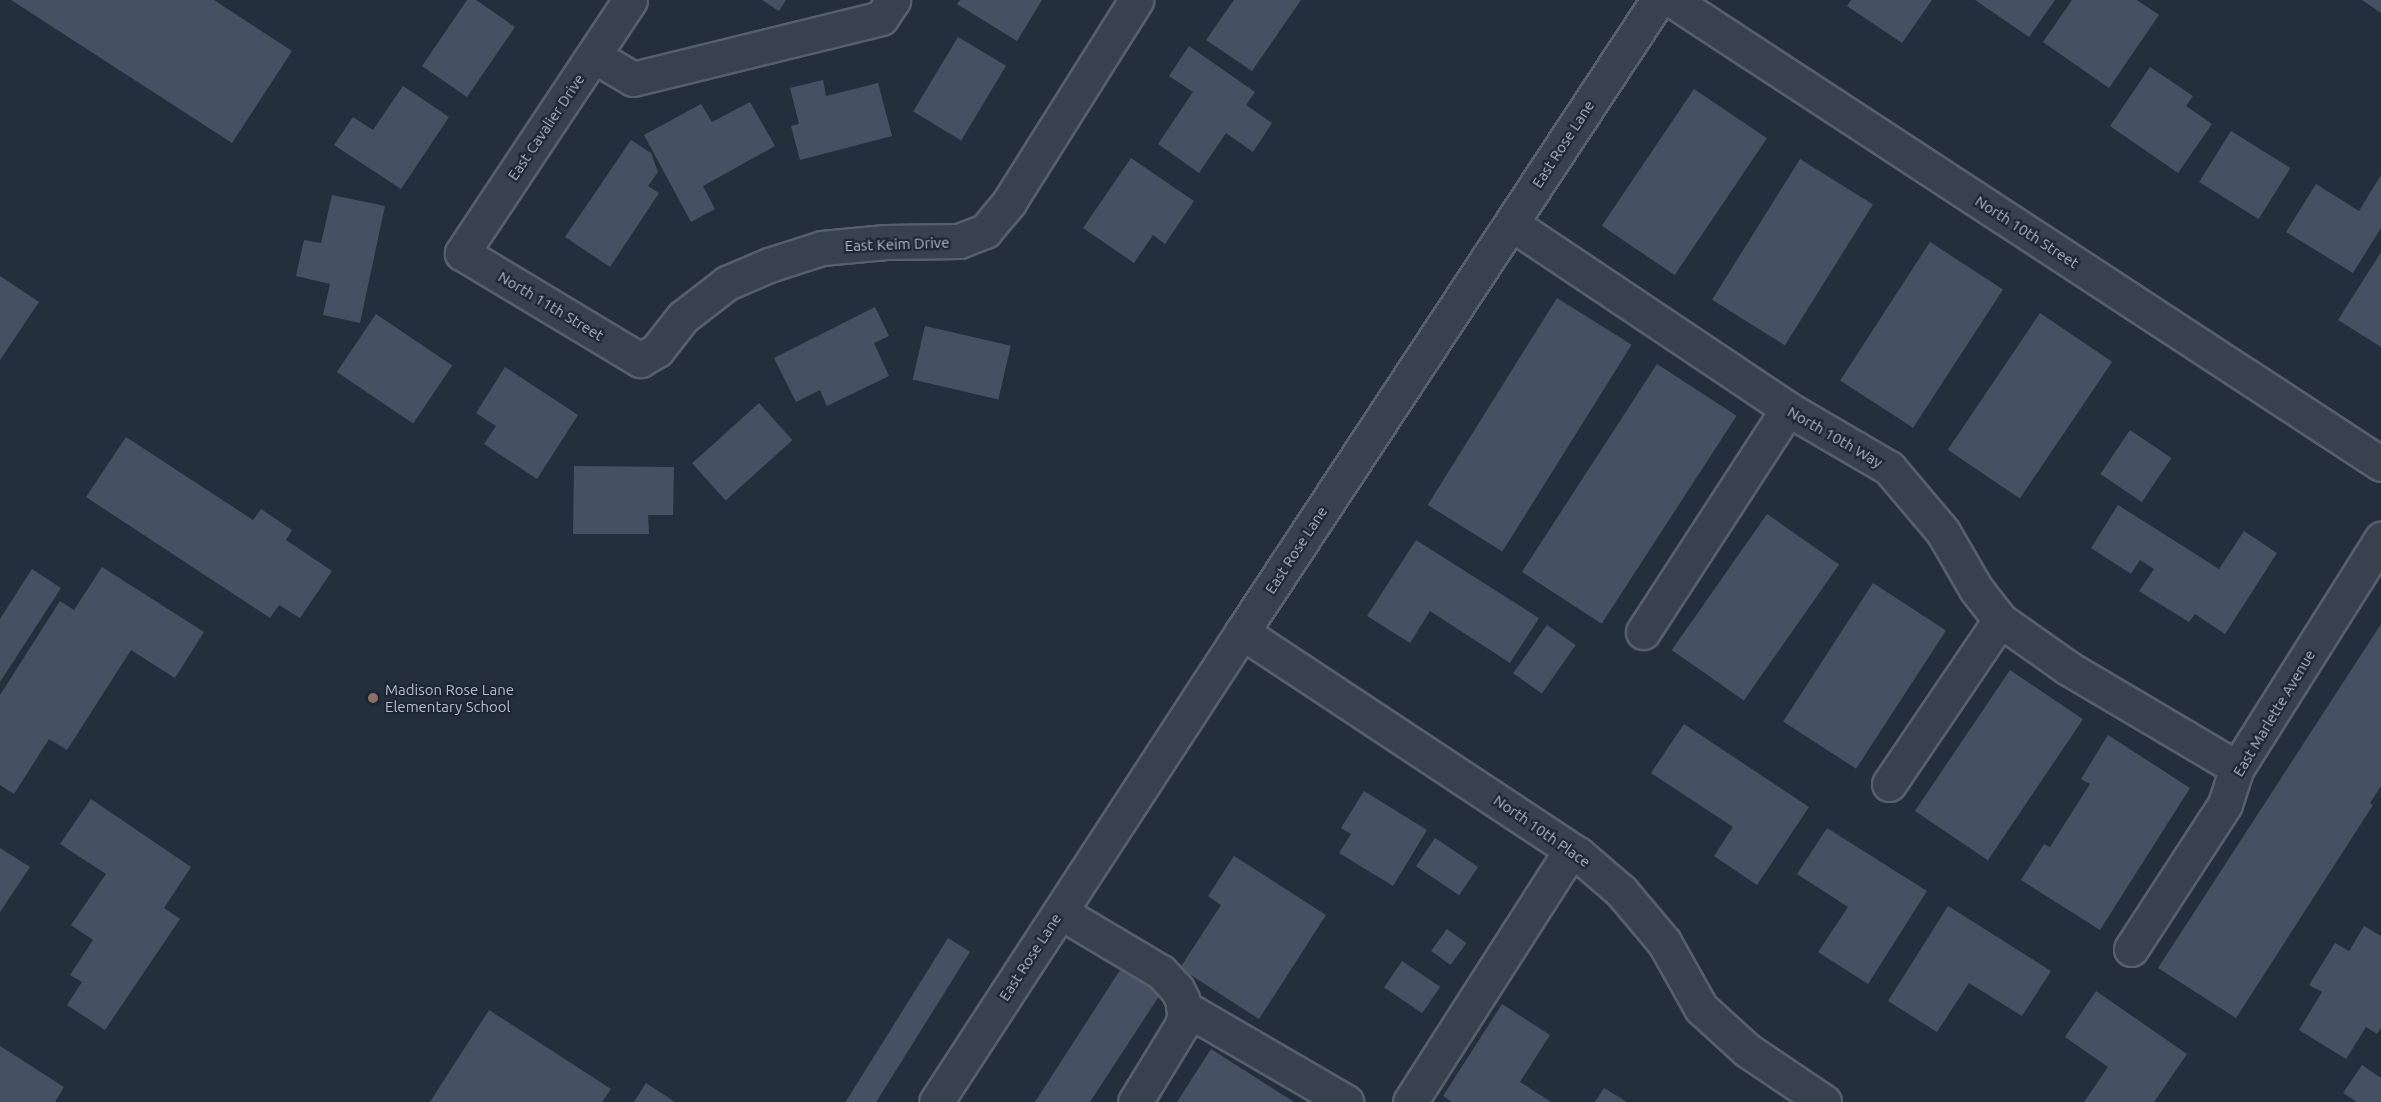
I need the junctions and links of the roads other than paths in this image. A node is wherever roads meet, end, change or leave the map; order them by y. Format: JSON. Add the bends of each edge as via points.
{"nodes":[{"id":1,"x":630,"y":0,"type":"edge"},
{"id":2,"x":893,"y":0,"type":"edge"},
{"id":3,"x":1136,"y":0,"type":"edge"},
{"id":4,"x":1658,"y":0,"type":"edge"},
{"id":5,"x":1672,"y":0,"type":"edge"},
{"id":6,"x":594,"y":56,"type":"junction"},
{"id":7,"x":1512,"y":224,"type":"junction"},
{"id":8,"x":462,"y":253,"type":"joint"},
{"id":9,"x":640,"y":360,"type":"joint"},
{"id":10,"x":1788,"y":410,"type":"junction"},
{"id":11,"x":2381,"y":464,"type":"edge"},
{"id":12,"x":2381,"y":539,"type":"edge"},
{"id":13,"x":2000,"y":620,"type":"junction"},
{"id":14,"x":1242,"y":632,"type":"junction"},
{"id":15,"x":1643,"y":632,"type":"dead end"},
{"id":16,"x":2237,"y":768,"type":"junction"},
{"id":17,"x":1889,"y":784,"type":"dead end"},
{"id":18,"x":1571,"y":850,"type":"junction"},
{"id":19,"x":1060,"y":912,"type":"junction"},
{"id":20,"x":2131,"y":949,"type":"dead end"},
{"id":21,"x":1184,"y":1007,"type":"junction"},
{"id":22,"x":936,"y":1102,"type":"edge"},
{"id":23,"x":1135,"y":1102,"type":"edge"},
{"id":24,"x":1346,"y":1102,"type":"edge"},
{"id":25,"x":1410,"y":1102,"type":"edge"},
{"id":26,"x":1824,"y":1102,"type":"edge"}],
"edges":[{"from":1,"to":6,"type":"street","name":"East Cavalier Drive"},
{"from":2,"to":6,"type":"street","via":[[881,18],[633,79]]},
{"from":3,"to":9,"type":"street","name":"East Keim Drive","via":[[1009,202],[985,231],[959,241],[822,248],[769,265],[727,284],[683,317],[657,350]]},
{"from":4,"to":7,"type":"street","name":"East Rose Lane"},
{"from":5,"to":11,"type":"street","name":"North 10th Street"},
{"from":6,"to":8,"type":"street","name":"East Cavalier Drive"},
{"from":7,"to":10,"type":"street","name":"North 10th Way"},
{"from":7,"to":14,"type":"street","name":"East Rose Lane"},
{"from":8,"to":9,"type":"street","name":"North 11th Street"},
{"from":10,"to":13,"type":"street","name":"North 10th Way","via":[[1889,468],[1943,532],[1976,589]]},
{"from":10,"to":15,"type":"street"},
{"from":12,"to":16,"type":"street","name":"East Marlette Avenue"},
{"from":13,"to":16,"type":"street","name":"North 10th Way","via":[[2068,668]]},
{"from":13,"to":17,"type":"street"},
{"from":14,"to":18,"type":"street","name":"North 10th Place"},
{"from":14,"to":19,"type":"street","name":"East Rose Lane"},
{"from":16,"to":20,"type":"street","name":"East Marlette Avenue","via":[[2225,804]]},
{"from":18,"to":25,"type":"street"},
{"from":18,"to":26,"type":"street","name":"North 10th Place","via":[[1621,891],[1664,942],[1701,1008],[1747,1050]]},
{"from":19,"to":21,"type":"street","via":[[1161,972],[1178,989]]},
{"from":19,"to":22,"type":"street","name":"East Rose Lane"},
{"from":21,"to":23,"type":"street","via":[[1182,1025]]},
{"from":21,"to":24,"type":"street"}]}
